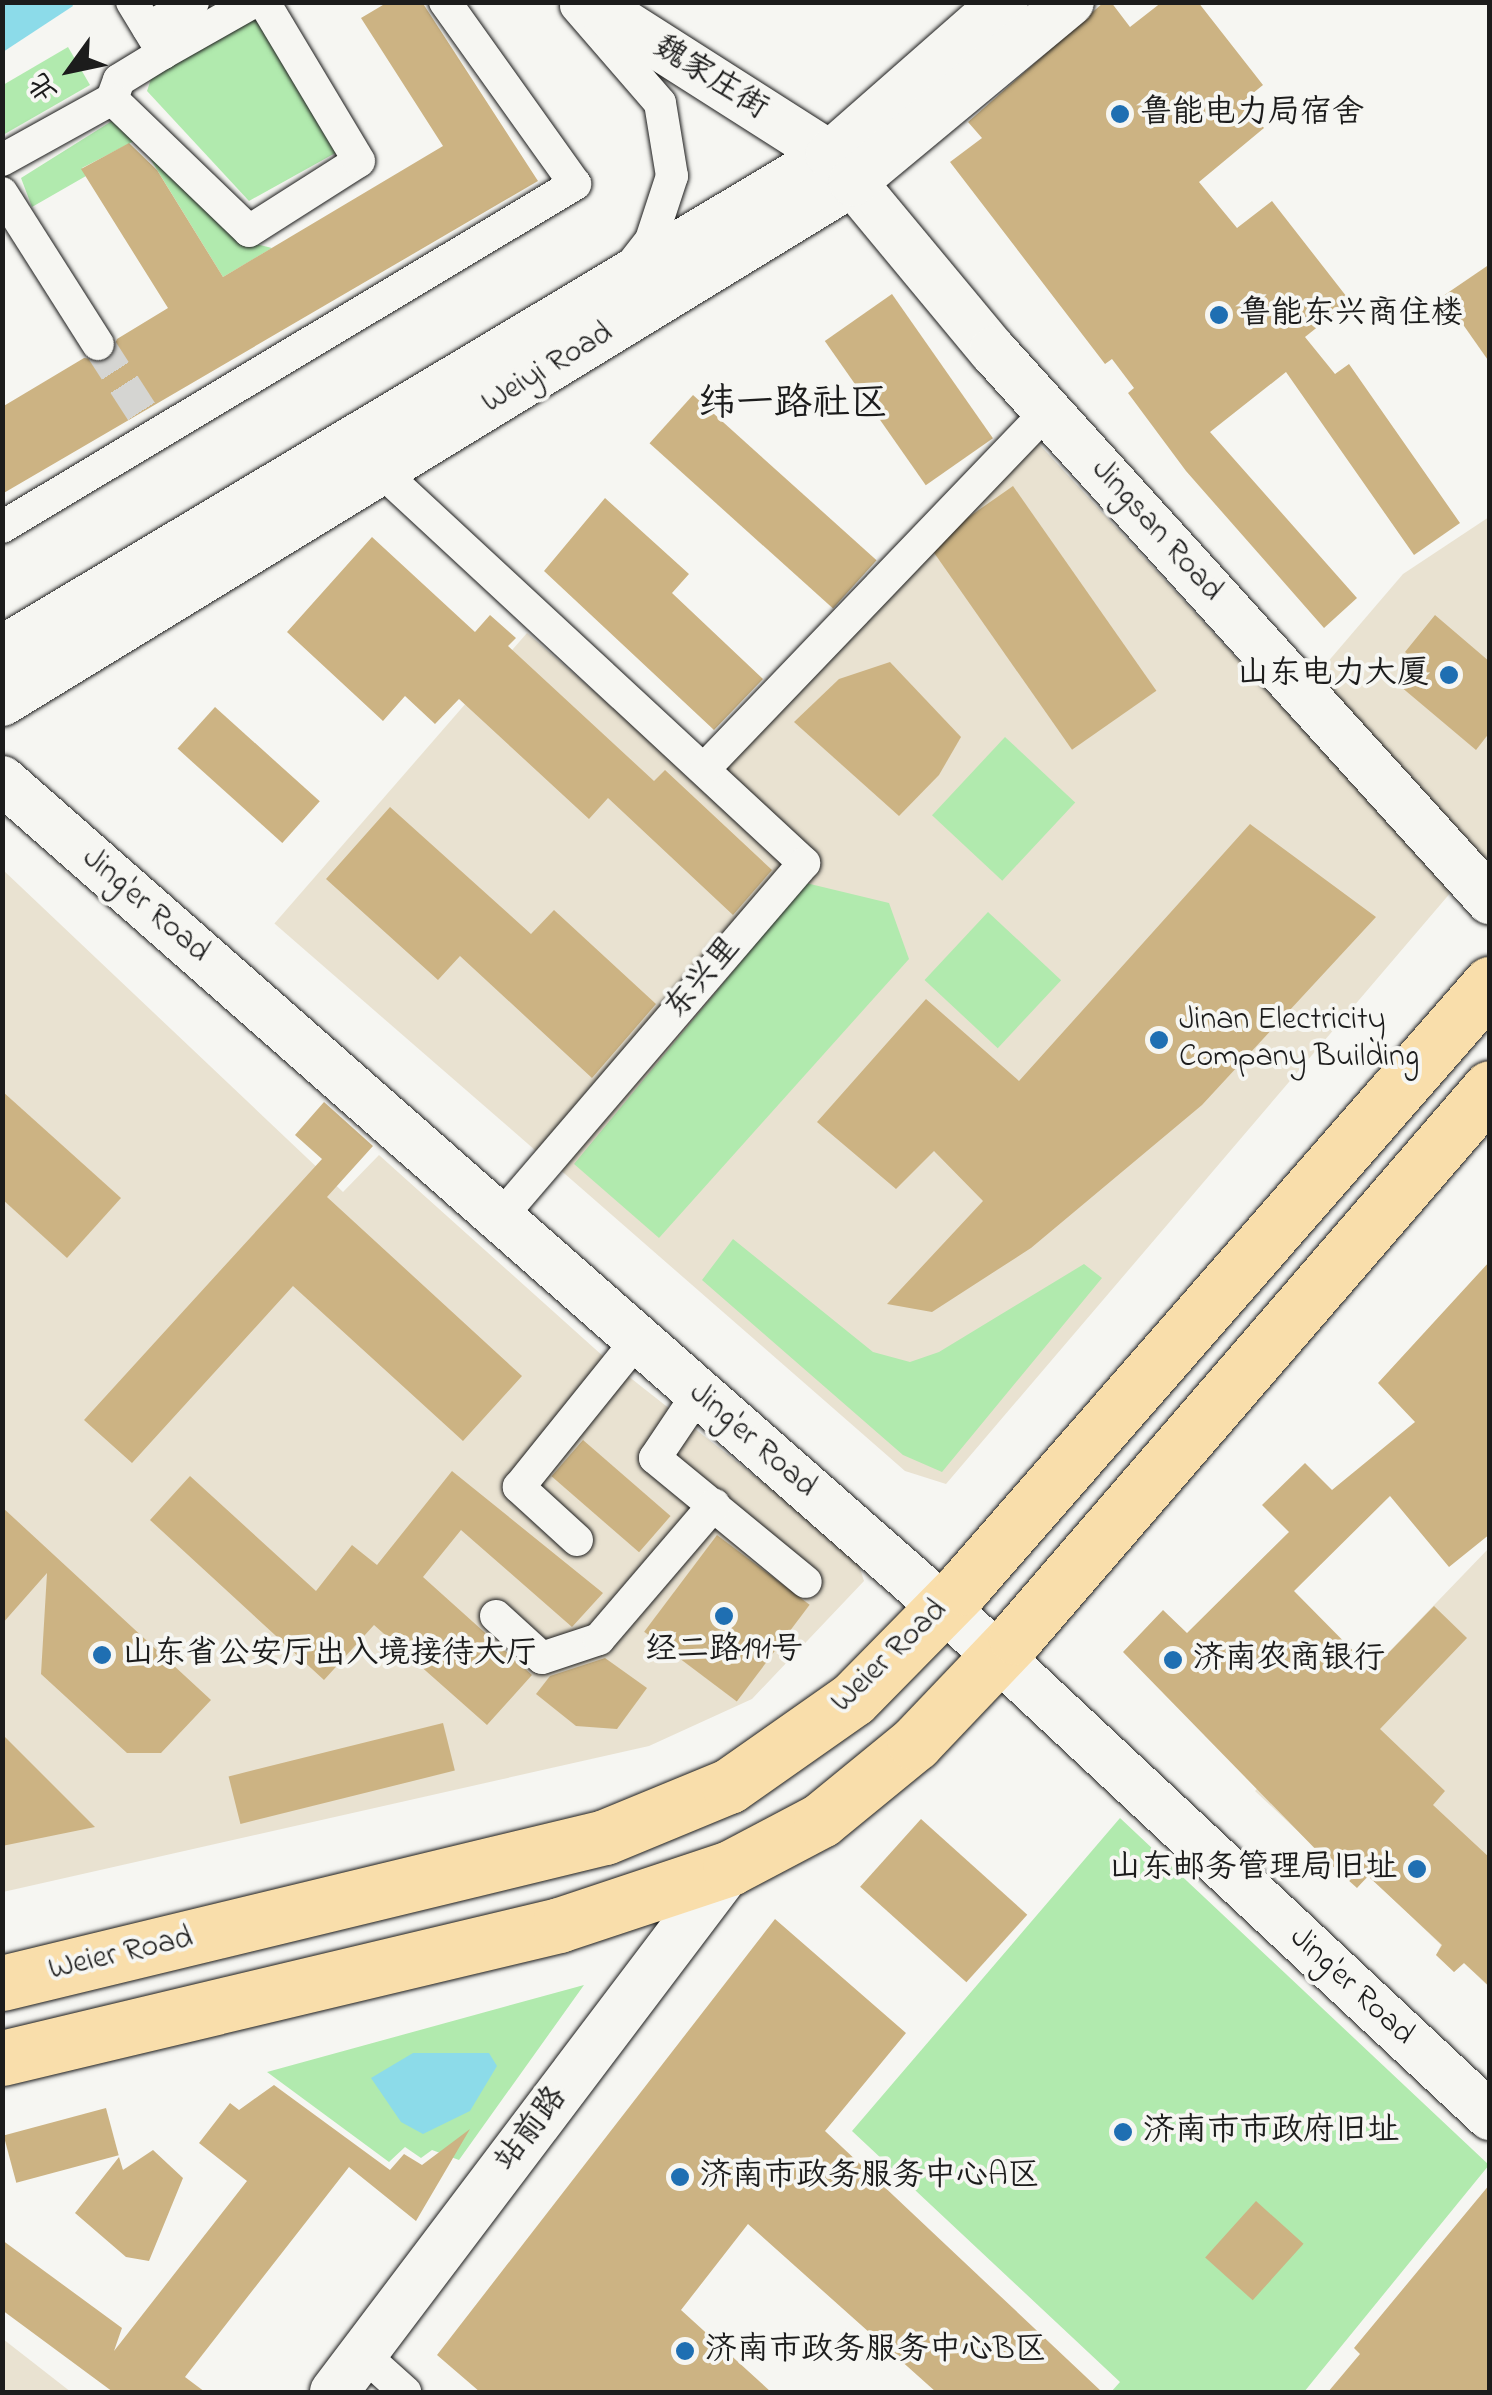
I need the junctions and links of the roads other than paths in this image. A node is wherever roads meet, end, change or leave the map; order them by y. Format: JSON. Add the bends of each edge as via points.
{"nodes":[{"id":1,"x":193,"y":2,"type":"edge"},
{"id":2,"x":253,"y":2,"type":"edge"},
{"id":3,"x":264,"y":2,"type":"edge"},
{"id":4,"x":445,"y":2,"type":"edge"},
{"id":5,"x":573,"y":2,"type":"edge"},
{"id":6,"x":590,"y":2,"type":"edge"},
{"id":7,"x":1004,"y":2,"type":"edge"},
{"id":8,"x":1070,"y":2,"type":"edge"},
{"id":9,"x":148,"y":28,"type":"edge"},
{"id":10,"x":112,"y":100,"type":"junction"},
{"id":11,"x":2,"y":160,"type":"edge"},
{"id":12,"x":842,"y":169,"type":"junction"},
{"id":13,"x":2,"y":193,"type":"edge"},
{"id":14,"x":614,"y":286,"type":"junction"},
{"id":15,"x":98,"y":344,"type":"tunnel mouth"},
{"id":16,"x":1047,"y":411,"type":"junction"},
{"id":17,"x":381,"y":471,"type":"junction"},
{"id":18,"x":2,"y":527,"type":"edge"},
{"id":19,"x":2,"y":650,"type":"edge"},
{"id":20,"x":2,"y":702,"type":"edge"},
{"id":21,"x":2,"y":743,"type":"edge"},
{"id":22,"x":706,"y":767,"type":"junction"},
{"id":23,"x":2,"y":780,"type":"edge"},
{"id":24,"x":1490,"y":900,"type":"edge"},
{"id":25,"x":1490,"y":984,"type":"edge"},
{"id":26,"x":1490,"y":1088,"type":"edge"},
{"id":27,"x":516,"y":1200,"type":"junction"},
{"id":28,"x":638,"y":1340,"type":"junction"},
{"id":29,"x":698,"y":1394,"type":"junction"},
{"id":30,"x":714,"y":1505,"type":"junction"},
{"id":31,"x":577,"y":1540,"type":"dead end"},
{"id":32,"x":806,"y":1582,"type":"dead end"},
{"id":33,"x":953,"y":1597,"type":"junction"},
{"id":34,"x":496,"y":1616,"type":"dead end"},
{"id":35,"x":1008,"y":1647,"type":"junction"},
{"id":36,"x":730,"y":1868,"type":"junction"},
{"id":37,"x":2,"y":1983,"type":"edge"},
{"id":38,"x":2,"y":2058,"type":"edge"},
{"id":39,"x":1490,"y":2072,"type":"edge"},
{"id":40,"x":1490,"y":2116,"type":"edge"},
{"id":41,"x":364,"y":2354,"type":"junction"},
{"id":42,"x":334,"y":2392,"type":"edge"},
{"id":43,"x":405,"y":2392,"type":"edge"}],
"edges":[{"from":1,"to":9,"type":"street"},
{"from":2,"to":9,"type":"street"},
{"from":3,"to":10,"type":"street","via":[[359,161],[250,231]]},
{"from":4,"to":18,"type":"street","via":[[575,184],[150,426]]},
{"from":5,"to":14,"type":"street","via":[[660,103],[672,176],[652,240]]},
{"from":6,"to":12,"type":"street","name":"魏家庄街"},
{"from":7,"to":12,"type":"street","name":"Weiyi Road"},
{"from":8,"to":12,"type":"street","name":"Weiyi Road"},
{"from":9,"to":10,"type":"street"},
{"from":10,"to":11,"type":"street"},
{"from":12,"to":14,"type":"street","name":"Weiyi Road"},
{"from":12,"to":16,"type":"street","name":"Jingsan Road"},
{"from":12,"to":17,"type":"street","name":"Weiyi Road"},
{"from":13,"to":15,"type":"street"},
{"from":14,"to":19,"type":"street","name":"Weiyi Road"},
{"from":16,"to":22,"type":"street"},
{"from":16,"to":24,"type":"street","name":"Jingsan Road"},
{"from":17,"to":20,"type":"street","name":"Weiyi Road"},
{"from":17,"to":22,"type":"street","name":"东兴里"},
{"from":21,"to":27,"type":"street","name":"Jing'er Road"},
{"from":22,"to":27,"type":"street","name":"东兴里","via":[[804,863]]},
{"from":23,"to":28,"type":"street","name":"Jing'er Road"},
{"from":25,"to":33,"type":"highway","name":"Weier Road"},
{"from":26,"to":35,"type":"highway"},
{"from":27,"to":33,"type":"street","name":"Jing'er Road"},
{"from":28,"to":29,"type":"street","name":"Jing'er Road"},
{"from":28,"to":31,"type":"street","via":[[519,1487]]},
{"from":29,"to":30,"type":"street","via":[[655,1458]]},
{"from":29,"to":33,"type":"street","name":"Jing'er Road"},
{"from":30,"to":32,"type":"street"},
{"from":30,"to":34,"type":"street","via":[[599,1640],[542,1658]]},
{"from":33,"to":35,"type":"street","name":"Jing'er Road"},
{"from":33,"to":37,"type":"highway","name":"Weier Road","via":[[853,1699],[729,1786],[605,1837]]},
{"from":35,"to":36,"type":"highway","via":[[914,1743],[821,1820]]},
{"from":35,"to":39,"type":"street","name":"Jing'er Road"},
{"from":35,"to":40,"type":"street","name":"Jing'er Road"},
{"from":36,"to":38,"type":"highway","via":[[559,1925]]},
{"from":36,"to":41,"type":"street","name":"站前路"},
{"from":41,"to":42,"type":"street","name":"站前路"},
{"from":41,"to":43,"type":"street"}]}
